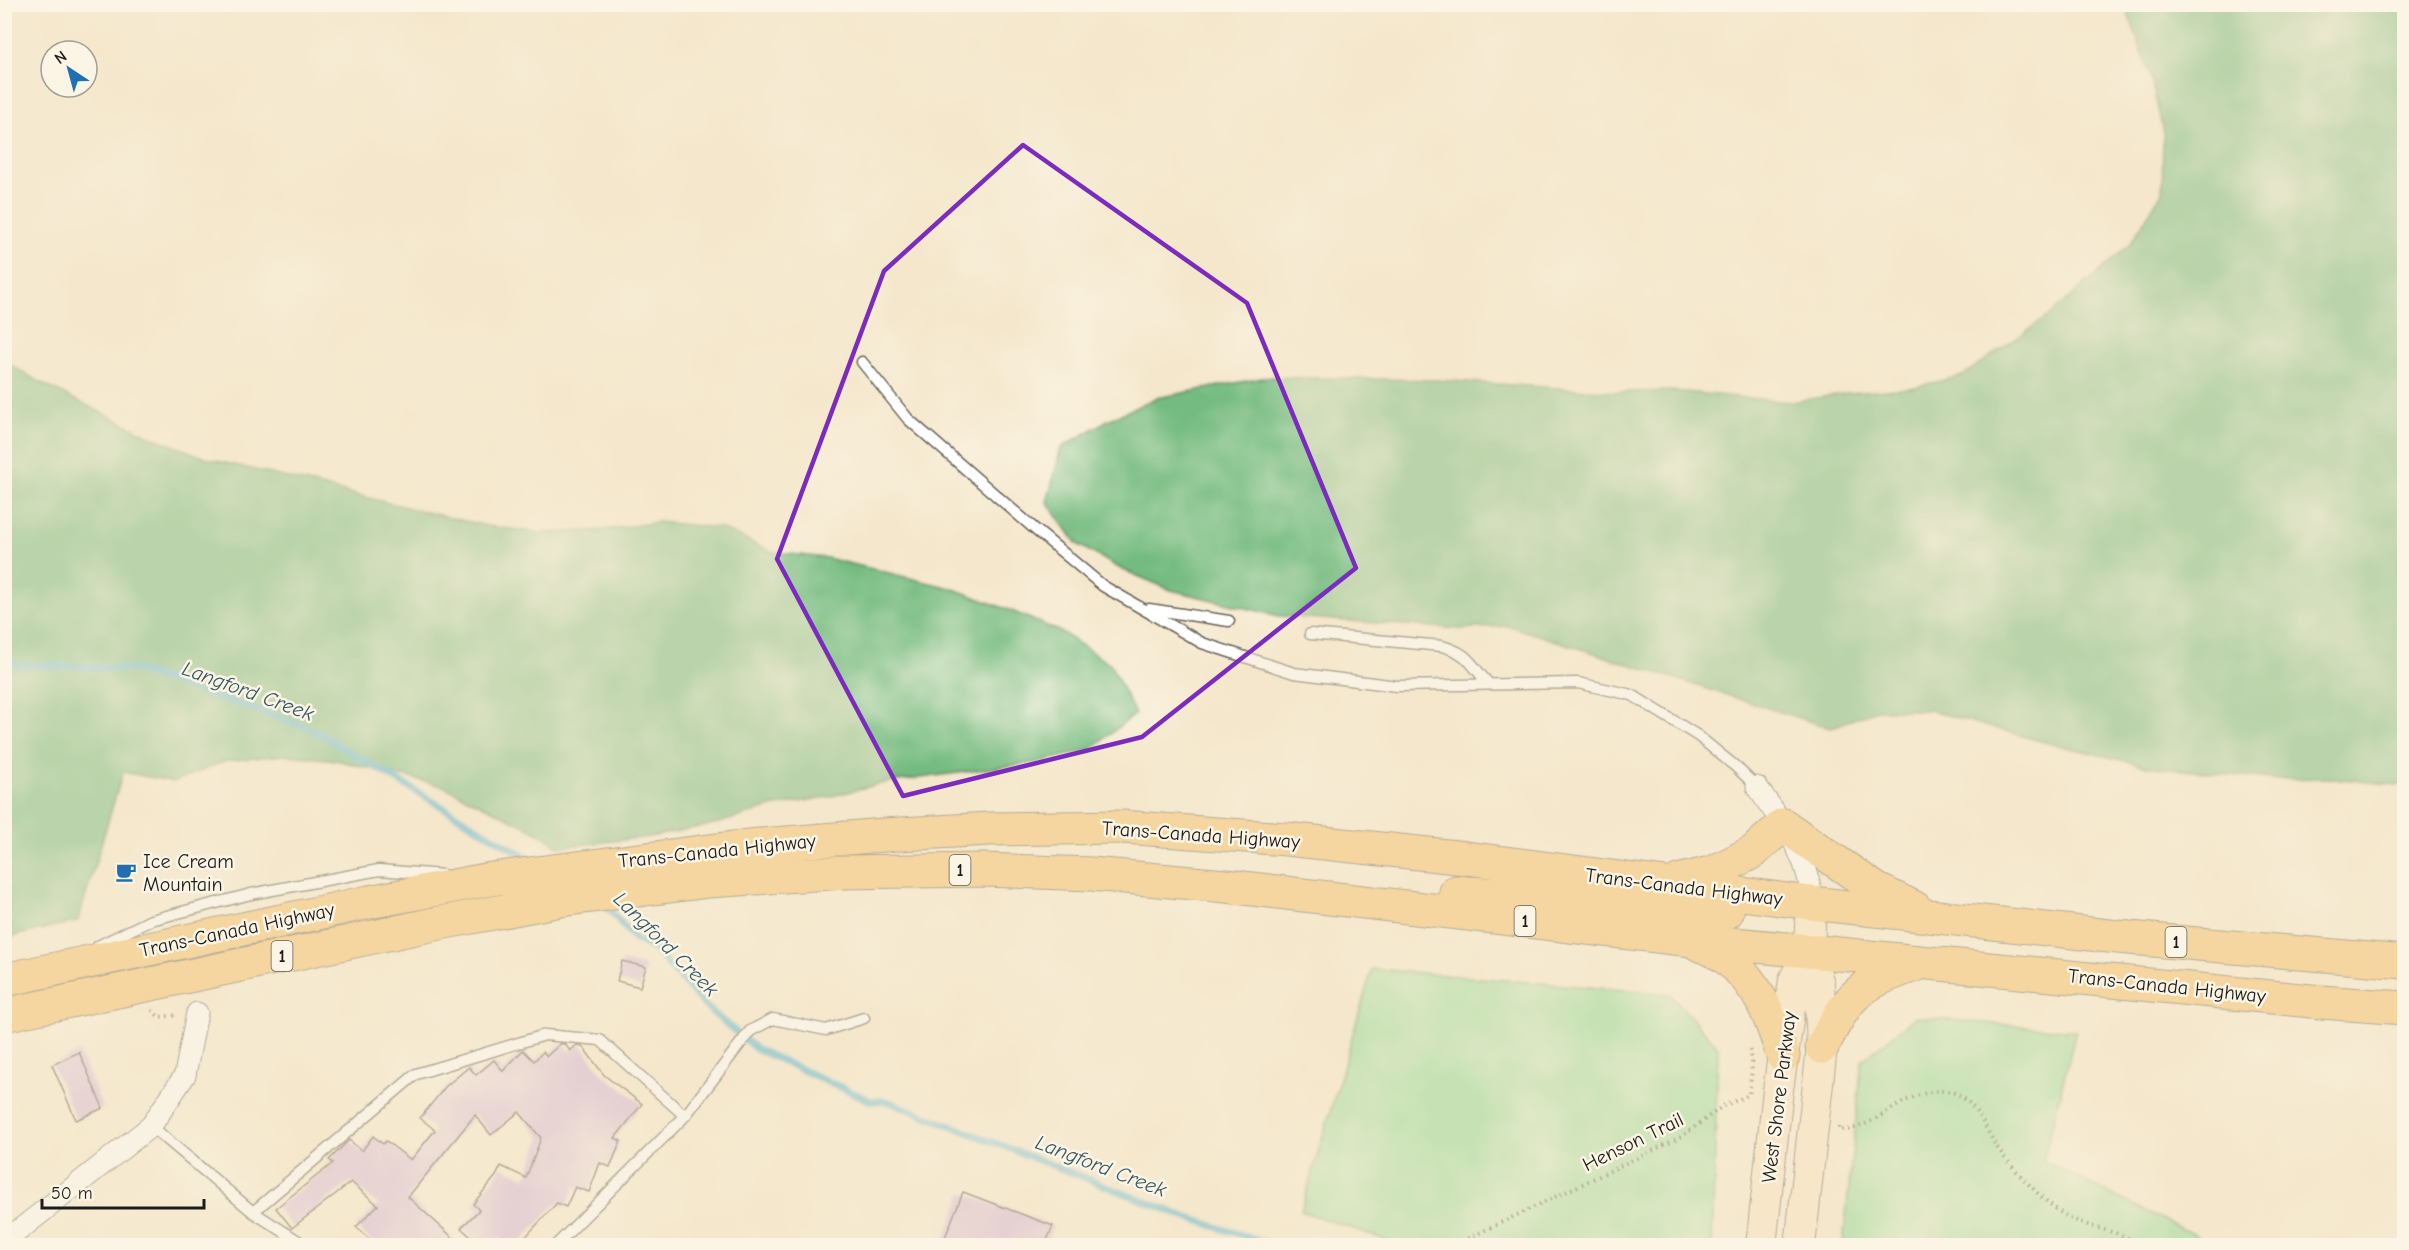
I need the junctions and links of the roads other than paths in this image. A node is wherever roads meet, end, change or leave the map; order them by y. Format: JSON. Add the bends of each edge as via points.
{"nodes":[{"id":1,"x":861,"y":362,"type":"dead end"},
{"id":2,"x":1142,"y":608,"type":"junction"},
{"id":3,"x":1229,"y":621,"type":"dead end"},
{"id":4,"x":1310,"y":634,"type":"dead end"},
{"id":5,"x":1489,"y":684,"type":"junction"},
{"id":6,"x":1757,"y":788,"type":"joint"},
{"id":7,"x":1783,"y":825,"type":"junction"},
{"id":8,"x":1669,"y":884,"type":"junction"},
{"id":9,"x":561,"y":900,"type":"junction"},
{"id":10,"x":1359,"y":901,"type":"junction"},
{"id":11,"x":1811,"y":903,"type":"junction"},
{"id":12,"x":1948,"y":920,"type":"junction"},
{"id":13,"x":1691,"y":940,"type":"junction"},
{"id":14,"x":1809,"y":951,"type":"junction"},
{"id":15,"x":1924,"y":962,"type":"junction"},
{"id":16,"x":2404,"y":962,"type":"edge"},
{"id":17,"x":4,"y":980,"type":"edge"},
{"id":18,"x":4,"y":992,"type":"edge"},
{"id":19,"x":2404,"y":1008,"type":"edge"},
{"id":20,"x":197,"y":1013,"type":"dead end"},
{"id":21,"x":4,"y":1015,"type":"edge"},
{"id":22,"x":864,"y":1018,"type":"dead end"},
{"id":23,"x":1822,"y":1047,"type":"junction"},
{"id":24,"x":1783,"y":1056,"type":"junction"},
{"id":25,"x":685,"y":1116,"type":"junction"},
{"id":26,"x":151,"y":1126,"type":"junction"},
{"id":27,"x":253,"y":1212,"type":"junction"},
{"id":28,"x":4,"y":1242,"type":"edge"},
{"id":29,"x":306,"y":1245,"type":"edge"},
{"id":30,"x":555,"y":1245,"type":"edge"},
{"id":31,"x":1761,"y":1245,"type":"edge"},
{"id":32,"x":1800,"y":1245,"type":"edge"}],
"edges":[{"from":1,"to":2,"type":"lane","via":[[908,419],[1095,579]]},
{"from":2,"to":3,"type":"lane"},
{"from":2,"to":5,"type":"lane","via":[[1202,643],[1294,673],[1396,686]]},
{"from":4,"to":5,"type":"lane","via":[[1457,650]]},
{"from":5,"to":6,"type":"lane","via":[[1578,682],[1632,695],[1698,736]]},
{"from":6,"to":7,"type":"street"},
{"from":7,"to":8,"type":"highway","via":[[1753,852],[1714,872]]},
{"from":7,"to":11,"type":"street","via":[[1805,860]]},
{"from":7,"to":12,"type":"highway","via":[[1876,889]]},
{"from":8,"to":11,"type":"highway","name":"Trans-Canada Highway","number":"1"},
{"from":8,"to":17,"type":"highway","name":"Trans-Canada Highway","number":"1","via":[[1368,847],[1204,832],[1122,827],[989,829],[823,839],[491,879]]},
{"from":9,"to":10,"type":"highway","name":"Trans-Canada Highway","number":"1","via":[[709,881],[845,872],[984,870],[1102,875]]},
{"from":9,"to":18,"type":"highway","via":[[492,903],[421,913],[17,993]]},
{"from":9,"to":21,"type":"highway","name":"Trans-Canada Highway","number":"1"},
{"from":10,"to":11,"type":"highway","via":[[1431,890],[1727,912],[1759,913]]},
{"from":10,"to":13,"type":"highway","name":"Trans-Canada Highway","number":"1"},
{"from":11,"to":12,"type":"highway","name":"Trans-Canada Highway","number":"1"},
{"from":11,"to":14,"type":"main road","name":"West Shore Parkway"},
{"from":12,"to":16,"type":"highway","name":"Trans-Canada Highway","number":"1"},
{"from":13,"to":14,"type":"highway","name":"Trans-Canada Highway","number":"1"},
{"from":13,"to":24,"type":"highway","via":[[1727,958],[1753,986],[1764,1002]]},
{"from":14,"to":15,"type":"highway","name":"Trans-Canada Highway","number":"1"},
{"from":14,"to":23,"type":"main road","name":"West Shore Parkway","via":[[1819,984]]},
{"from":14,"to":24,"type":"main road","name":"West Shore Parkway","via":[[1794,980]]},
{"from":15,"to":19,"type":"highway","name":"Trans-Canada Highway","number":"1"},
{"from":15,"to":23,"type":"highway","via":[[1865,986],[1840,1011]]},
{"from":20,"to":26,"type":"street","via":[[185,1075]]},
{"from":22,"to":25,"type":"lane","via":[[826,1030],[773,1019],[750,1031]]},
{"from":23,"to":32,"type":"main road","name":"West Shore Parkway"},
{"from":24,"to":31,"type":"main road","name":"West Shore Parkway"},
{"from":25,"to":27,"type":"lane","via":[[600,1040],[545,1035],[416,1074]]},
{"from":25,"to":30,"type":"lane"},
{"from":26,"to":27,"type":"lane"},
{"from":26,"to":28,"type":"street"},
{"from":27,"to":29,"type":"lane"}]}
